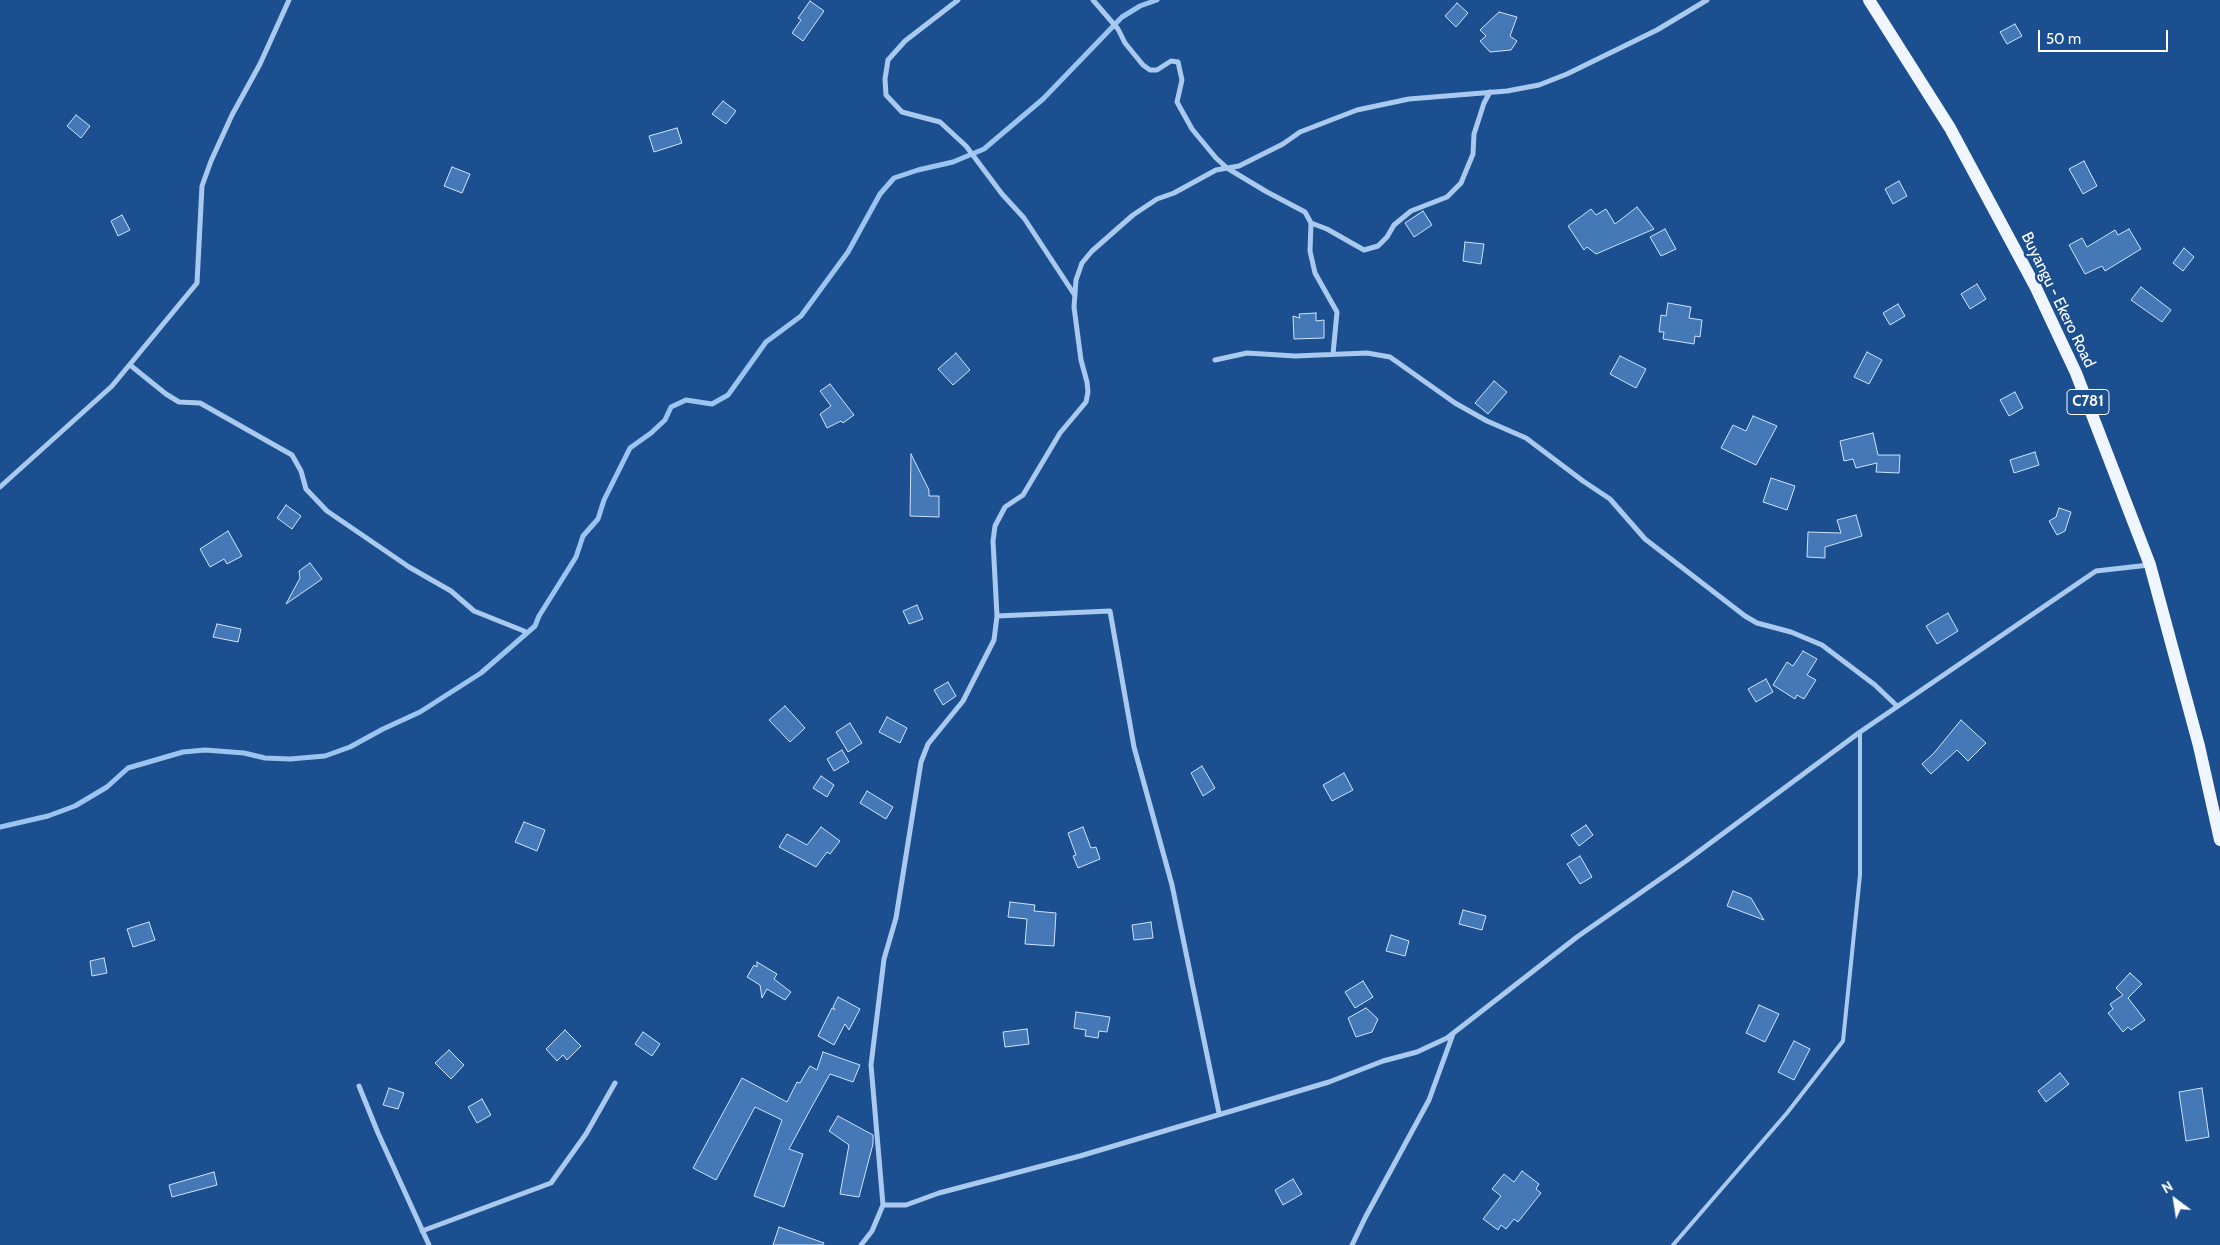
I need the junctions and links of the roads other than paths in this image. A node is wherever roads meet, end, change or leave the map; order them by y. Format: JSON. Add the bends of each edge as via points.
{"nodes":[{"id":1,"x":289,"y":0,"type":"edge"},
{"id":2,"x":958,"y":0,"type":"edge"},
{"id":3,"x":1093,"y":0,"type":"edge"},
{"id":4,"x":1707,"y":0,"type":"edge"},
{"id":5,"x":1869,"y":0,"type":"edge"},
{"id":6,"x":1490,"y":92,"type":"junction"},
{"id":7,"x":1228,"y":168,"type":"junction"},
{"id":8,"x":1311,"y":223,"type":"junction"},
{"id":9,"x":1074,"y":294,"type":"junction"},
{"id":10,"x":1333,"y":354,"type":"junction"},
{"id":11,"x":1215,"y":360,"type":"dead end"},
{"id":12,"x":130,"y":365,"type":"junction"},
{"id":13,"x":0,"y":487,"type":"edge"},
{"id":14,"x":2150,"y":565,"type":"junction"},
{"id":15,"x":997,"y":616,"type":"junction"},
{"id":16,"x":524,"y":631,"type":"dead end"},
{"id":17,"x":1896,"y":706,"type":"junction"},
{"id":18,"x":1860,"y":732,"type":"junction"},
{"id":19,"x":2220,"y":840,"type":"edge"},
{"id":20,"x":1453,"y":1033,"type":"junction"},
{"id":21,"x":615,"y":1083,"type":"dead end"},
{"id":22,"x":359,"y":1086,"type":"dead end"},
{"id":23,"x":1220,"y":1113,"type":"junction"},
{"id":24,"x":883,"y":1205,"type":"junction"},
{"id":25,"x":422,"y":1231,"type":"junction"},
{"id":26,"x":429,"y":1245,"type":"edge"},
{"id":27,"x":861,"y":1245,"type":"edge"},
{"id":28,"x":1352,"y":1245,"type":"edge"},
{"id":29,"x":1673,"y":1245,"type":"edge"}],
"edges":[{"from":1,"to":12,"type":"street","via":[[232,115],[202,186],[197,283]]},
{"from":2,"to":9,"type":"street","via":[[904,42],[888,60],[884,79],[886,95],[902,112],[940,122],[966,146],[1024,218]]},
{"from":3,"to":7,"type":"street","via":[[1143,65],[1157,70],[1170,61],[1178,62],[1182,80],[1178,102],[1184,116],[1204,145]]},
{"from":4,"to":6,"type":"street","via":[[1657,30],[1567,74],[1539,85]]},
{"from":5,"to":14,"type":"main road","name":"Buyangu - Ekero Road","number":"C781","via":[[1950,128],[2036,288],[2076,373]]},
{"from":6,"to":7,"type":"street","via":[[1409,100],[1357,110],[1300,132],[1283,144],[1239,166]]},
{"from":6,"to":8,"type":"street","via":[[1474,134],[1473,154],[1461,183],[1447,196],[1411,211],[1394,225],[1378,246],[1364,250]]},
{"from":7,"to":8,"type":"street","via":[[1283,202],[1297,206]]},
{"from":7,"to":9,"type":"street","via":[[1216,170],[1157,199],[1133,215],[1086,256],[1077,272]]},
{"from":8,"to":10,"type":"street","via":[[1310,251],[1315,273],[1337,312]]},
{"from":9,"to":15,"type":"street","via":[[1088,392],[1086,402],[1060,433],[1023,496],[1005,507],[995,526],[992,541]]},
{"from":10,"to":11,"type":"street","via":[[1247,353]]},
{"from":10,"to":17,"type":"street","via":[[1367,353],[1390,357],[1455,403],[1526,438],[1610,499],[1645,538],[1745,616],[1822,645],[1876,685]]},
{"from":12,"to":13,"type":"street","via":[[112,386]]},
{"from":12,"to":16,"type":"street","via":[[179,402],[200,402],[292,455],[306,489],[327,511],[409,567],[451,591],[474,611]]},
{"from":14,"to":17,"type":"street","via":[[2096,572]]},
{"from":14,"to":19,"type":"main road","name":"Buyangu - Ekero Road","number":"C781","via":[[2199,746]]},
{"from":15,"to":23,"type":"street","via":[[1110,611],[1134,747],[1172,885]]},
{"from":15,"to":24,"type":"street","via":[[994,640],[986,658],[963,702],[928,744],[916,784],[896,918],[884,959],[871,1065]]},
{"from":17,"to":18,"type":"street"},
{"from":18,"to":20,"type":"street","via":[[1577,937]]},
{"from":18,"to":29,"type":"lane","via":[[1860,875],[1843,1041],[1787,1113]]},
{"from":20,"to":23,"type":"street","via":[[1417,1052],[1329,1082]]},
{"from":20,"to":28,"type":"street","via":[[1429,1100]]},
{"from":21,"to":25,"type":"street","via":[[586,1134],[551,1183]]},
{"from":22,"to":25,"type":"street"},
{"from":23,"to":24,"type":"street","via":[[906,1205]]},
{"from":24,"to":27,"type":"street","via":[[872,1231]]},
{"from":25,"to":26,"type":"street"}]}
